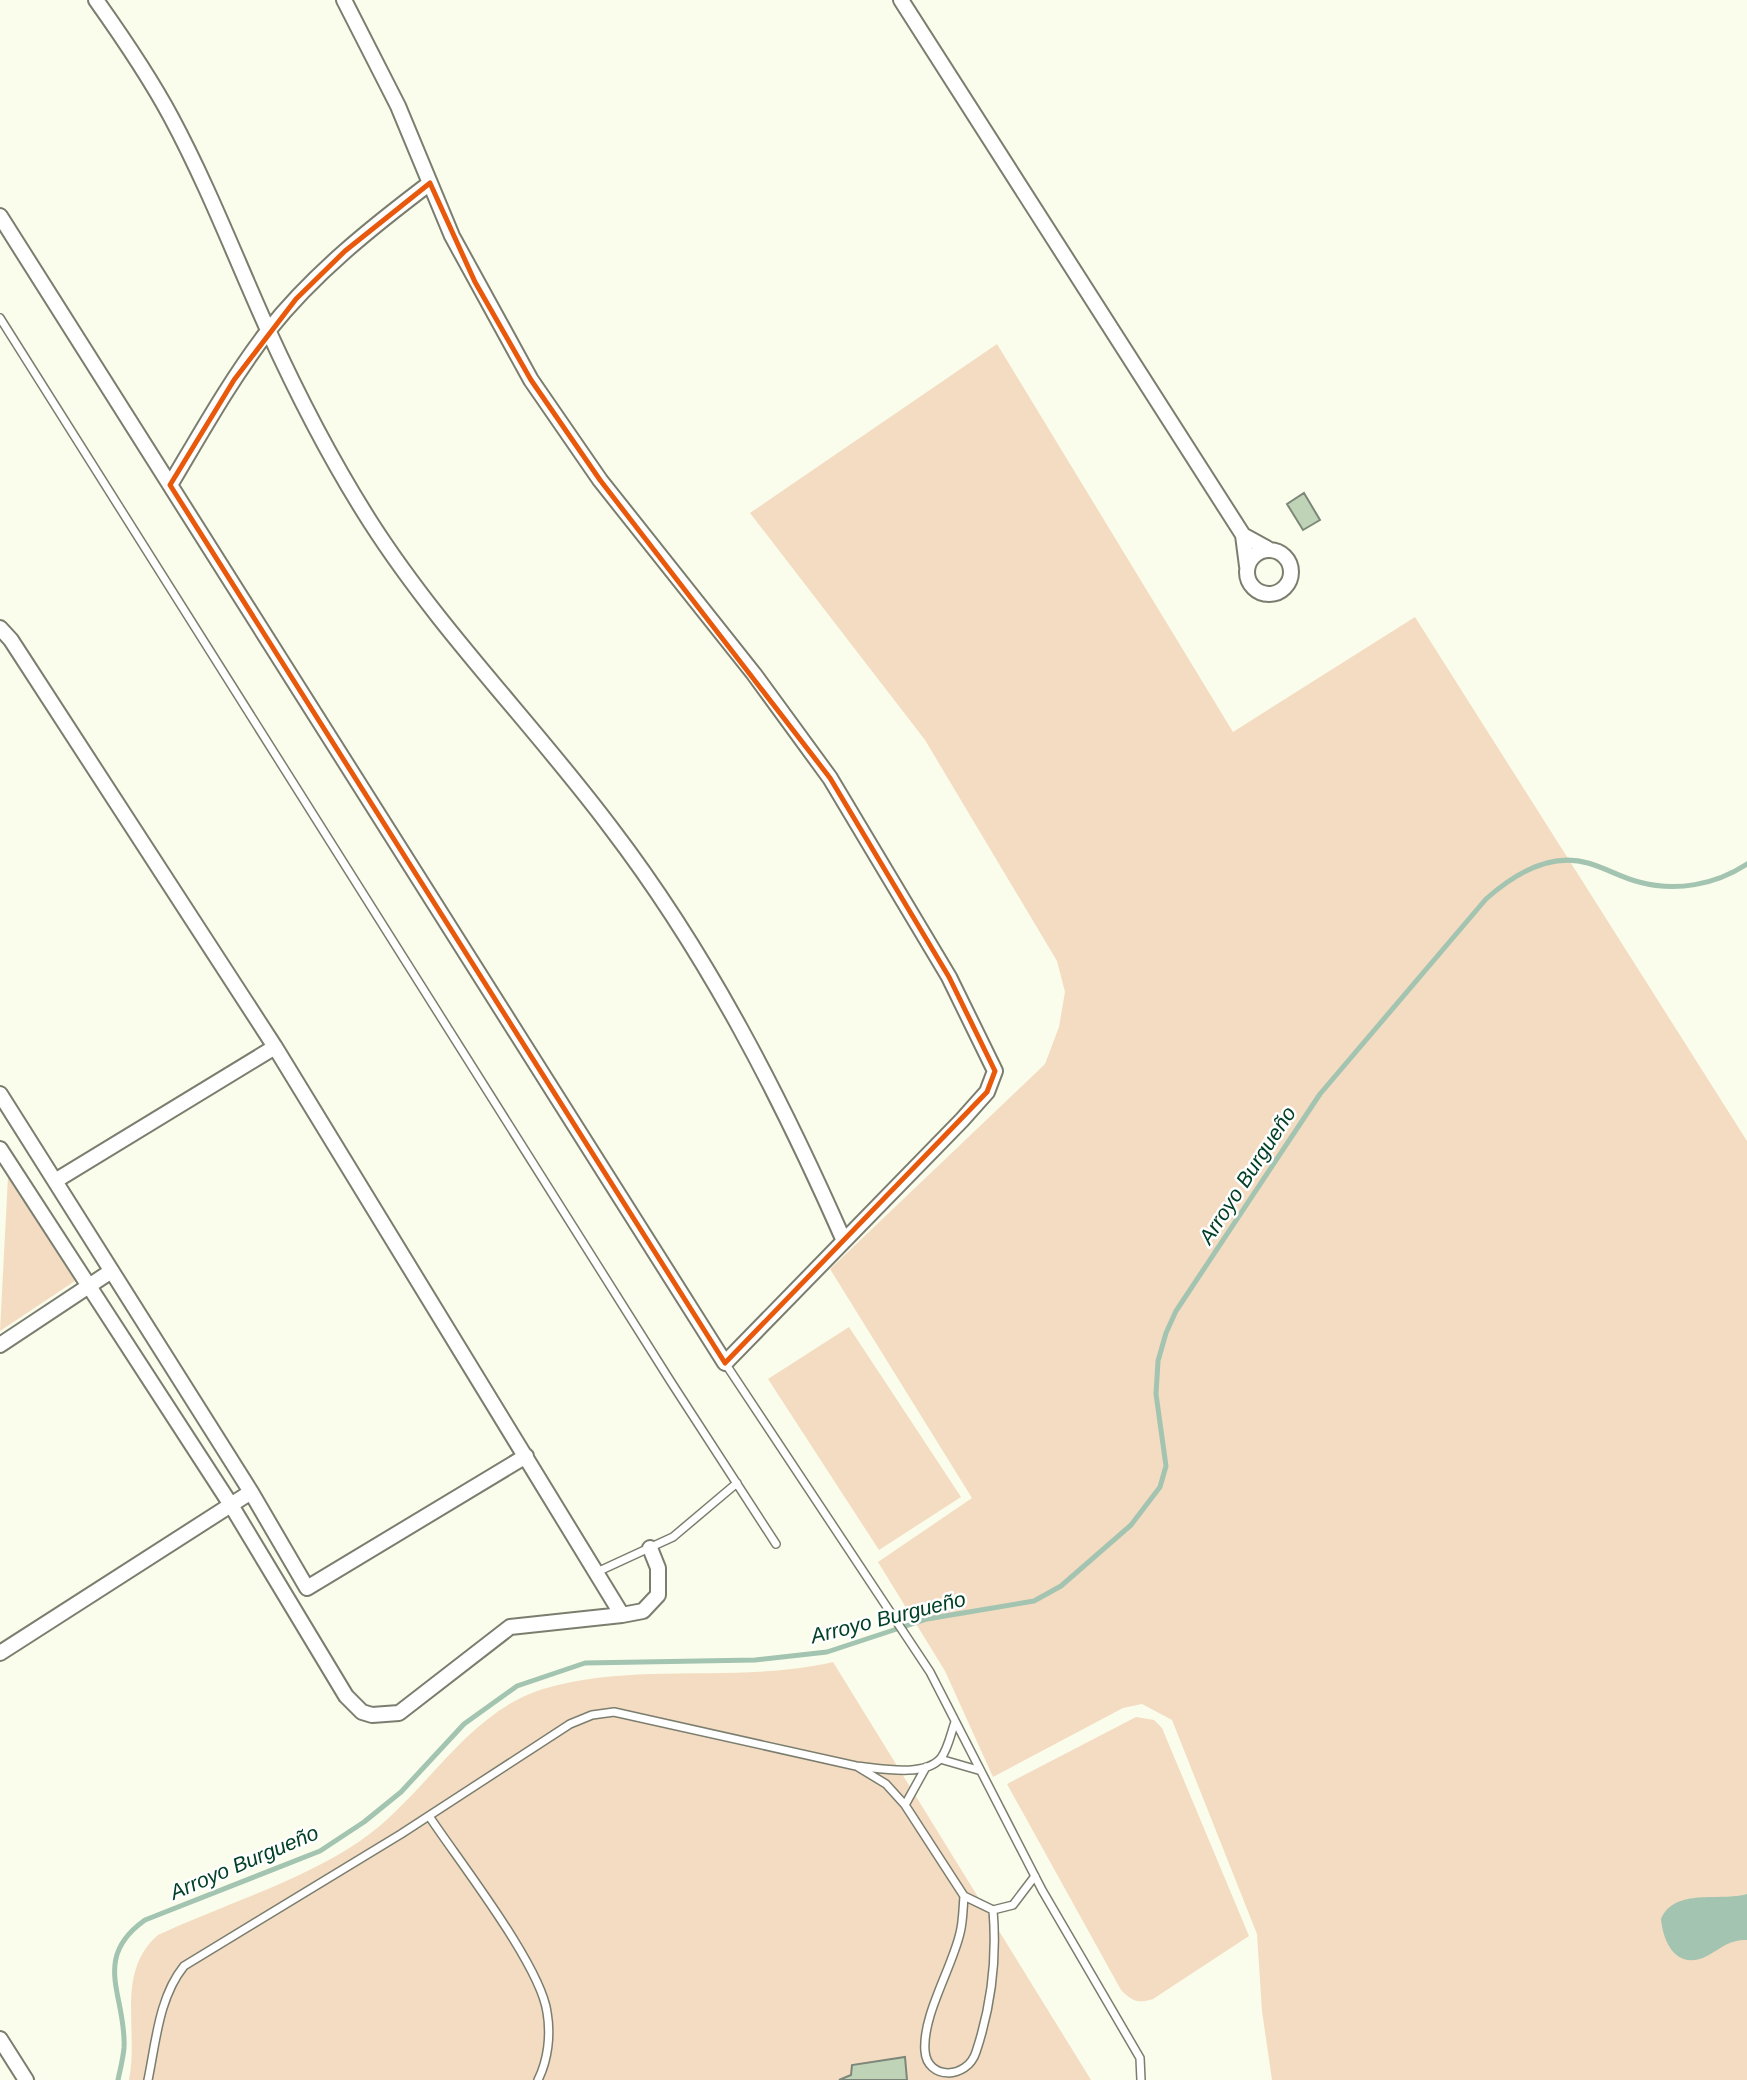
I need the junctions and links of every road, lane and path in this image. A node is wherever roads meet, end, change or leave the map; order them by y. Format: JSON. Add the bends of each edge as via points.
{"nodes":[{"id":1,"x":96,"y":0,"type":"edge"},
{"id":2,"x":344,"y":0,"type":"edge"},
{"id":3,"x":901,"y":0,"type":"edge"},
{"id":4,"x":430,"y":183,"type":"junction"},
{"id":5,"x":0,"y":216,"type":"edge"},
{"id":6,"x":0,"y":318,"type":"edge"},
{"id":7,"x":269,"y":331,"type":"junction"},
{"id":8,"x":170,"y":485,"type":"junction"},
{"id":9,"x":1243,"y":535,"type":"junction"},
{"id":10,"x":1270,"y":550,"type":"junction"},
{"id":11,"x":1247,"y":566,"type":"junction"},
{"id":12,"x":0,"y":628,"type":"edge"},
{"id":13,"x":275,"y":1047,"type":"junction"},
{"id":14,"x":0,"y":1094,"type":"edge"},
{"id":15,"x":0,"y":1149,"type":"edge"},
{"id":16,"x":55,"y":1181,"type":"junction"},
{"id":17,"x":844,"y":1241,"type":"junction"},
{"id":18,"x":110,"y":1272,"type":"junction"},
{"id":19,"x":90,"y":1286,"type":"junction"},
{"id":20,"x":0,"y":1345,"type":"edge"},
{"id":21,"x":725,"y":1363,"type":"junction"},
{"id":22,"x":526,"y":1456,"type":"junction"},
{"id":23,"x":737,"y":1483,"type":"junction"},
{"id":24,"x":251,"y":1492,"type":"junction"},
{"id":25,"x":231,"y":1505,"type":"junction"},
{"id":26,"x":776,"y":1544,"type":"dead end"},
{"id":27,"x":650,"y":1548,"type":"junction"},
{"id":28,"x":597,"y":1572,"type":"junction"},
{"id":29,"x":622,"y":1615,"type":"junction"},
{"id":30,"x":0,"y":1653,"type":"edge"},
{"id":31,"x":955,"y":1722,"type":"junction"},
{"id":32,"x":940,"y":1759,"type":"junction"},
{"id":33,"x":856,"y":1766,"type":"junction"},
{"id":34,"x":926,"y":1767,"type":"junction"},
{"id":35,"x":979,"y":1771,"type":"junction"},
{"id":36,"x":905,"y":1805,"type":"junction"},
{"id":37,"x":429,"y":1816,"type":"junction"},
{"id":38,"x":1035,"y":1876,"type":"junction"},
{"id":39,"x":964,"y":1896,"type":"junction"},
{"id":40,"x":993,"y":1910,"type":"junction"},
{"id":41,"x":0,"y":2039,"type":"edge"},
{"id":42,"x":26,"y":2080,"type":"edge"},
{"id":43,"x":148,"y":2080,"type":"edge"},
{"id":44,"x":538,"y":2080,"type":"edge"},
{"id":45,"x":1141,"y":2080,"type":"edge"}],
"edges":[{"from":1,"to":7,"type":"street","via":[[172,118]]},
{"from":2,"to":4,"type":"street","via":[[398,106]]},
{"from":3,"to":9,"type":"street"},
{"from":4,"to":7,"type":"street","via":[[345,251]]},
{"from":4,"to":17,"type":"street","via":[[475,282],[531,380],[600,480],[830,778],[950,977],[989,1055],[995,1071],[987,1092]]},
{"from":5,"to":8,"type":"street"},
{"from":6,"to":23,"type":"lane"},
{"from":7,"to":8,"type":"street"},
{"from":7,"to":17,"type":"street","via":[[373,527],[611,827],[665,905],[778,1096]]},
{"from":8,"to":21,"type":"street"},
{"from":9,"to":10,"type":"street"},
{"from":9,"to":11,"type":"street"},
{"from":10,"to":11,"type":"street","via":[[1256,554]]},
{"from":10,"to":11,"type":"street","via":[[1288,561],[1291,576],[1285,589],[1271,595],[1257,592],[1248,581]]},
{"from":12,"to":13,"type":"street"},
{"from":13,"to":16,"type":"street"},
{"from":13,"to":22,"type":"street"},
{"from":14,"to":16,"type":"street"},
{"from":15,"to":19,"type":"street"},
{"from":16,"to":18,"type":"street"},
{"from":17,"to":21,"type":"street"},
{"from":18,"to":19,"type":"street"},
{"from":18,"to":24,"type":"street"},
{"from":19,"to":20,"type":"street"},
{"from":19,"to":25,"type":"street"},
{"from":21,"to":31,"type":"lane","via":[[930,1672]]},
{"from":22,"to":24,"type":"street","via":[[307,1588]]},
{"from":22,"to":28,"type":"street"},
{"from":23,"to":26,"type":"lane"},
{"from":23,"to":27,"type":"lane","via":[[673,1537]]},
{"from":24,"to":25,"type":"street"},
{"from":25,"to":29,"type":"street","via":[[346,1696],[372,1715],[399,1713],[510,1627]]},
{"from":25,"to":30,"type":"street"},
{"from":27,"to":28,"type":"lane"},
{"from":27,"to":29,"type":"street","via":[[658,1568],[658,1595],[643,1611]]},
{"from":28,"to":29,"type":"street"},
{"from":31,"to":32,"type":"lane"},
{"from":31,"to":35,"type":"lane"},
{"from":32,"to":34,"type":"lane"},
{"from":32,"to":35,"type":"lane"},
{"from":33,"to":34,"type":"lane"},
{"from":33,"to":36,"type":"lane","via":[[886,1784]]},
{"from":33,"to":37,"type":"lane","via":[[614,1712],[570,1724]]},
{"from":34,"to":36,"type":"lane"},
{"from":35,"to":38,"type":"lane"},
{"from":36,"to":39,"type":"lane"},
{"from":37,"to":43,"type":"lane","via":[[184,1966],[172,1982],[160,2017]]},
{"from":37,"to":44,"type":"lane","via":[[527,1963],[547,2011],[548,2052]]},
{"from":38,"to":40,"type":"lane","via":[[1013,1905]]},
{"from":38,"to":45,"type":"lane","via":[[1140,2057]]},
{"from":39,"to":40,"type":"lane"},
{"from":39,"to":40,"type":"lane","via":[[961,1932],[932,2014],[925,2053],[932,2068],[944,2073],[958,2074],[976,2054],[995,1960]]},
{"from":41,"to":42,"type":"street"}]}
